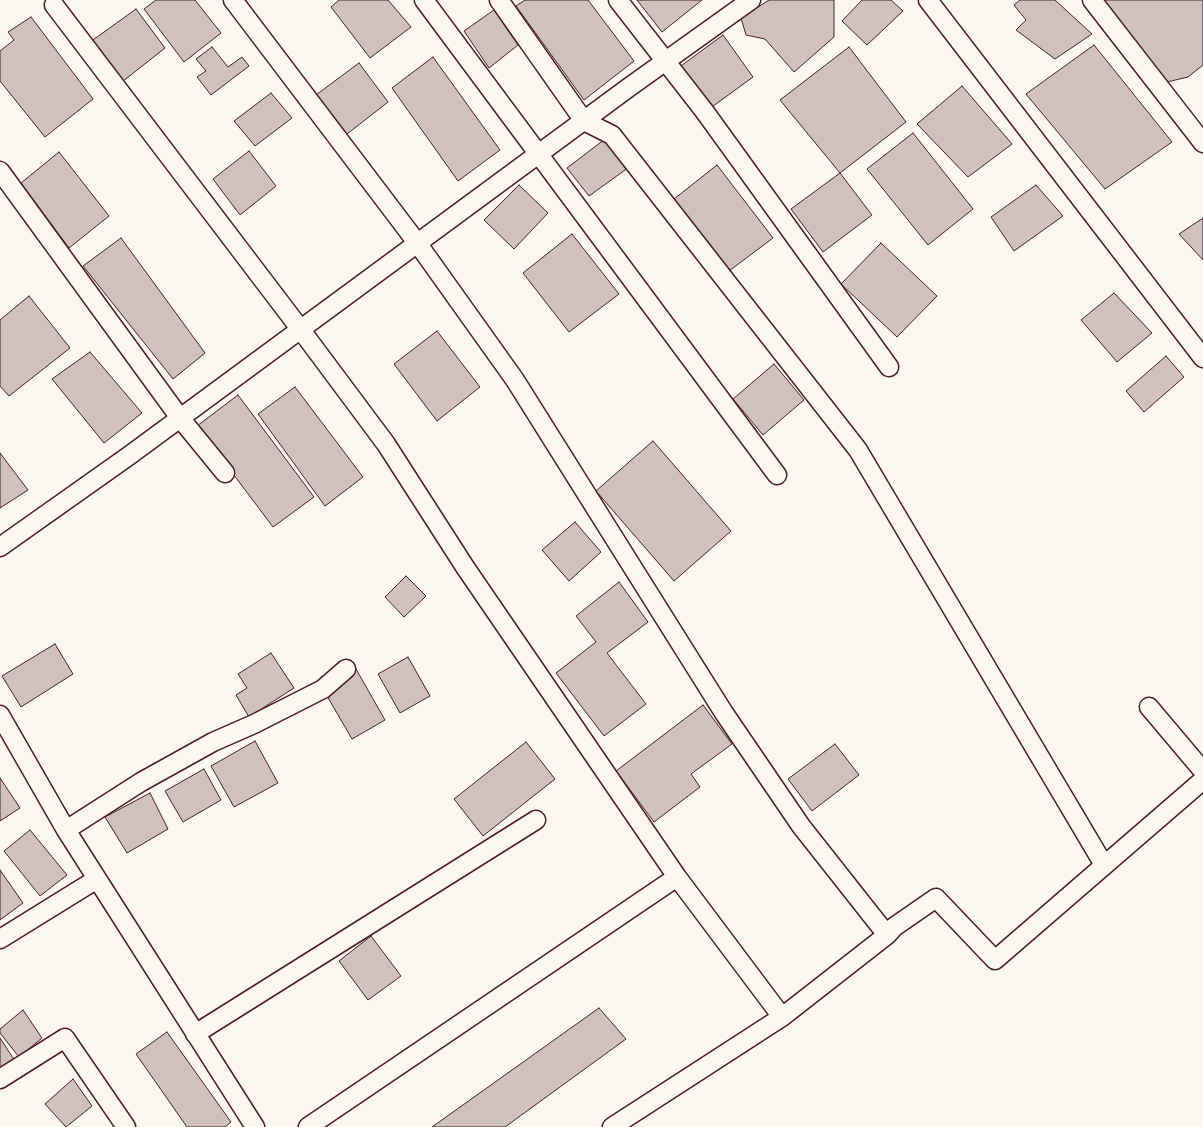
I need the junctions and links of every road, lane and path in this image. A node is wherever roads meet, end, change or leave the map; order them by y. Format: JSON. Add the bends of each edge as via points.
{"nodes":[{"id":1,"x":233,"y":0,"type":"edge"},
{"id":2,"x":424,"y":0,"type":"edge"},
{"id":3,"x":499,"y":0,"type":"edge"},
{"id":4,"x":618,"y":0,"type":"edge"},
{"id":5,"x":751,"y":0,"type":"edge"},
{"id":6,"x":928,"y":0,"type":"edge"},
{"id":7,"x":1092,"y":0,"type":"edge"},
{"id":8,"x":54,"y":5,"type":"dead end"},
{"id":9,"x":665,"y":61,"type":"junction"},
{"id":10,"x":584,"y":121,"type":"junction"},
{"id":11,"x":1203,"y":143,"type":"edge"},
{"id":12,"x":540,"y":154,"type":"junction"},
{"id":13,"x":0,"y":171,"type":"edge"},
{"id":14,"x":418,"y":244,"type":"junction"},
{"id":15,"x":301,"y":330,"type":"junction"},
{"id":16,"x":1203,"y":358,"type":"edge"},
{"id":17,"x":889,"y":367,"type":"dead end"},
{"id":18,"x":180,"y":418,"type":"junction"},
{"id":19,"x":225,"y":473,"type":"dead end"},
{"id":20,"x":777,"y":475,"type":"dead end"},
{"id":21,"x":0,"y":548,"type":"edge"},
{"id":22,"x":346,"y":669,"type":"dead end"},
{"id":23,"x":1149,"y":707,"type":"dead end"},
{"id":24,"x":0,"y":715,"type":"edge"},
{"id":25,"x":6,"y":738,"type":"edge"},
{"id":26,"x":1203,"y":771,"type":"edge"},
{"id":27,"x":1203,"y":780,"type":"edge"},
{"id":28,"x":536,"y":820,"type":"dead end"},
{"id":29,"x":66,"y":830,"type":"junction"},
{"id":30,"x":1104,"y":865,"type":"junction"},
{"id":31,"x":677,"y":877,"type":"junction"},
{"id":32,"x":97,"y":879,"type":"junction"},
{"id":33,"x":887,"y":935,"type":"junction"},
{"id":34,"x":0,"y":939,"type":"edge"},
{"id":35,"x":782,"y":1017,"type":"junction"},
{"id":36,"x":195,"y":1034,"type":"junction"},
{"id":37,"x":0,"y":1079,"type":"edge"},
{"id":38,"x":126,"y":1127,"type":"edge"},
{"id":39,"x":255,"y":1127,"type":"edge"},
{"id":40,"x":308,"y":1127,"type":"edge"},
{"id":41,"x":612,"y":1127,"type":"edge"}],
"edges":[{"from":1,"to":14,"type":"street"},
{"from":2,"to":12,"type":"street"},
{"from":3,"to":10,"type":"street"},
{"from":4,"to":9,"type":"street"},
{"from":5,"to":9,"type":"street"},
{"from":6,"to":16,"type":"street"},
{"from":7,"to":11,"type":"street"},
{"from":8,"to":15,"type":"street"},
{"from":9,"to":10,"type":"street"},
{"from":9,"to":17,"type":"street","via":[[705,112]]},
{"from":10,"to":12,"type":"street"},
{"from":10,"to":30,"type":"street","via":[[612,135],[858,450]]},
{"from":12,"to":14,"type":"street"},
{"from":12,"to":20,"type":"street"},
{"from":13,"to":18,"type":"street"},
{"from":14,"to":15,"type":"street"},
{"from":14,"to":33,"type":"street","via":[[515,380],[724,713],[801,826]]},
{"from":15,"to":18,"type":"street"},
{"from":15,"to":31,"type":"street","via":[[386,444],[465,567]]},
{"from":18,"to":19,"type":"street"},
{"from":18,"to":21,"type":"street"},
{"from":22,"to":29,"type":"street","via":[[323,689],[207,746],[141,782]]},
{"from":23,"to":26,"type":"street"},
{"from":24,"to":25,"type":"street"},
{"from":25,"to":29,"type":"street"},
{"from":27,"to":30,"type":"street"},
{"from":28,"to":36,"type":"street"},
{"from":29,"to":32,"type":"street"},
{"from":30,"to":33,"type":"street","via":[[995,960],[936,898],[894,927]]},
{"from":31,"to":35,"type":"street"},
{"from":31,"to":40,"type":"street"},
{"from":32,"to":34,"type":"street"},
{"from":32,"to":36,"type":"street"},
{"from":33,"to":35,"type":"street"},
{"from":35,"to":41,"type":"street"},
{"from":36,"to":39,"type":"street"},
{"from":37,"to":38,"type":"street","via":[[65,1038]]}]}
